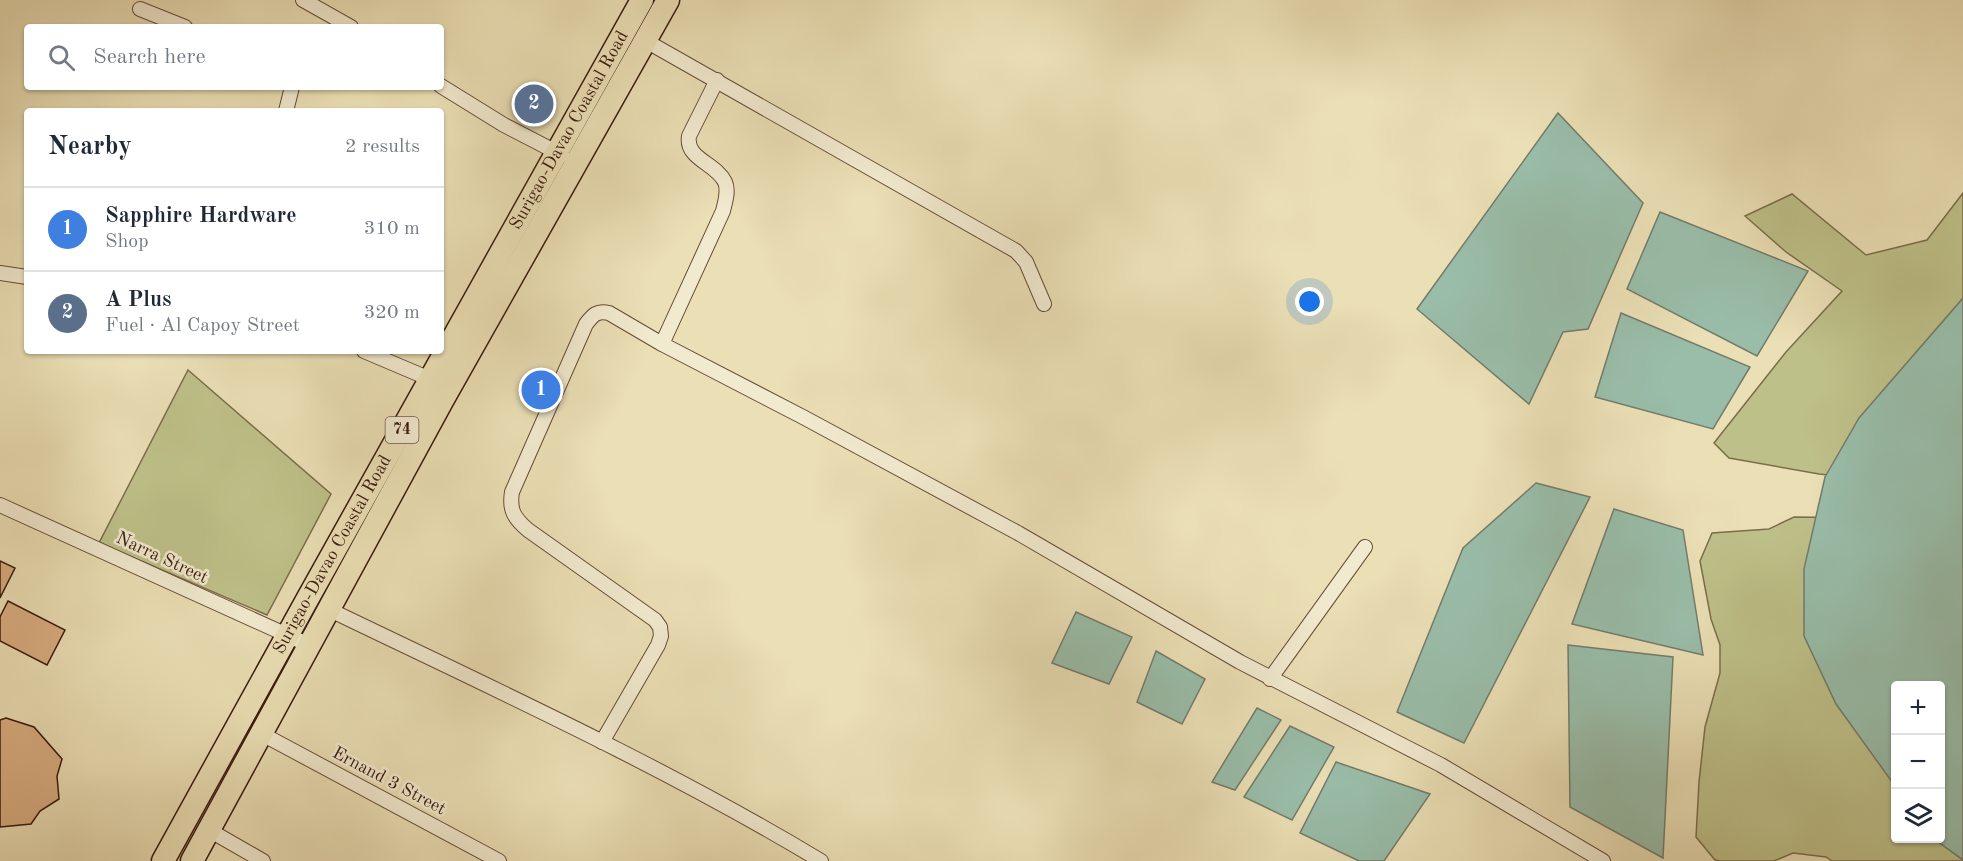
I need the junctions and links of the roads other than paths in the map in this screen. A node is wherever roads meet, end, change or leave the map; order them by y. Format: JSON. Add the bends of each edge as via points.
{"nodes":[{"id":1,"x":303,"y":0,"type":"edge"},
{"id":2,"x":642,"y":0,"type":"edge"},
{"id":3,"x":668,"y":0,"type":"edge"},
{"id":4,"x":140,"y":9,"type":"dead end"},
{"id":5,"x":178,"y":24,"type":"edge"},
{"id":6,"x":346,"y":24,"type":"edge"},
{"id":7,"x":646,"y":41,"type":"junction"},
{"id":8,"x":717,"y":80,"type":"junction"},
{"id":9,"x":444,"y":88,"type":"edge"},
{"id":10,"x":291,"y":90,"type":"edge"},
{"id":11,"x":287,"y":108,"type":"edge"},
{"id":12,"x":567,"y":158,"type":"junction"},
{"id":13,"x":0,"y":273,"type":"edge"},
{"id":14,"x":24,"y":277,"type":"edge"},
{"id":15,"x":1044,"y":304,"type":"dead end"},
{"id":16,"x":662,"y":344,"type":"junction"},
{"id":17,"x":371,"y":354,"type":"edge"},
{"id":18,"x":441,"y":383,"type":"junction"},
{"id":19,"x":0,"y":506,"type":"edge"},
{"id":20,"x":1365,"y":547,"type":"dead end"},
{"id":21,"x":328,"y":609,"type":"junction"},
{"id":22,"x":288,"y":636,"type":"junction"},
{"id":23,"x":309,"y":645,"type":"junction"},
{"id":24,"x":1270,"y":679,"type":"junction"},
{"id":25,"x":262,"y":734,"type":"junction"},
{"id":26,"x":602,"y":742,"type":"junction"},
{"id":27,"x":187,"y":818,"type":"junction"},
{"id":28,"x":209,"y":830,"type":"junction"},
{"id":29,"x":163,"y":861,"type":"edge"},
{"id":30,"x":192,"y":861,"type":"edge"},
{"id":31,"x":263,"y":861,"type":"edge"},
{"id":32,"x":499,"y":861,"type":"edge"},
{"id":33,"x":822,"y":861,"type":"edge"},
{"id":34,"x":1603,"y":861,"type":"edge"}],
"edges":[{"from":1,"to":6,"type":"street"},
{"from":2,"to":12,"type":"highway","name":"Surigao-Davao Coastal Road","number":"74"},
{"from":3,"to":7,"type":"highway","name":"Surigao-Davao Coastal Road","number":"74"},
{"from":4,"to":5,"type":"street"},
{"from":7,"to":8,"type":"street"},
{"from":7,"to":12,"type":"highway","name":"Surigao-Davao Coastal Road","number":"74"},
{"from":8,"to":15,"type":"street","via":[[1016,251],[1026,262]]},
{"from":8,"to":16,"type":"street","via":[[687,144],[690,151],[716,170],[726,183],[727,196]]},
{"from":9,"to":12,"type":"street"},
{"from":10,"to":11,"type":"street"},
{"from":12,"to":18,"type":"highway","name":"Surigao-Davao Coastal Road","number":"74"},
{"from":13,"to":14,"type":"street"},
{"from":16,"to":24,"type":"street","via":[[1018,533]]},
{"from":16,"to":26,"type":"street","via":[[609,313],[595,313],[586,324],[510,503],[518,522],[660,627],[661,636],[653,657]]},
{"from":17,"to":18,"type":"street"},
{"from":18,"to":21,"type":"highway","name":"Surigao-Davao Coastal Road","number":"74"},
{"from":18,"to":22,"type":"highway","name":"Surigao-Davao Coastal Road","number":"74"},
{"from":19,"to":22,"type":"street","name":"Narra Street"},
{"from":20,"to":24,"type":"street"},
{"from":21,"to":23,"type":"highway","name":"Surigao-Davao Coastal Road","number":"74"},
{"from":21,"to":26,"type":"street"},
{"from":22,"to":23,"type":"street","name":"Narra Street"},
{"from":22,"to":27,"type":"highway","name":"Surigao-Davao Coastal Road","number":"74"},
{"from":23,"to":25,"type":"highway","name":"Surigao-Davao Coastal Road","number":"74"},
{"from":24,"to":34,"type":"street","via":[[1441,765]]},
{"from":25,"to":28,"type":"highway","name":"Surigao-Davao Coastal Road","number":"74"},
{"from":25,"to":32,"type":"street","name":"Ernand 3 Street"},
{"from":26,"to":33,"type":"street"},
{"from":27,"to":28,"type":"highway"},
{"from":27,"to":29,"type":"highway","name":"Surigao-Davao Coastal Road","number":"74"},
{"from":28,"to":30,"type":"highway","name":"Surigao-Davao Coastal Road","number":"74"},
{"from":28,"to":31,"type":"street"}]}
